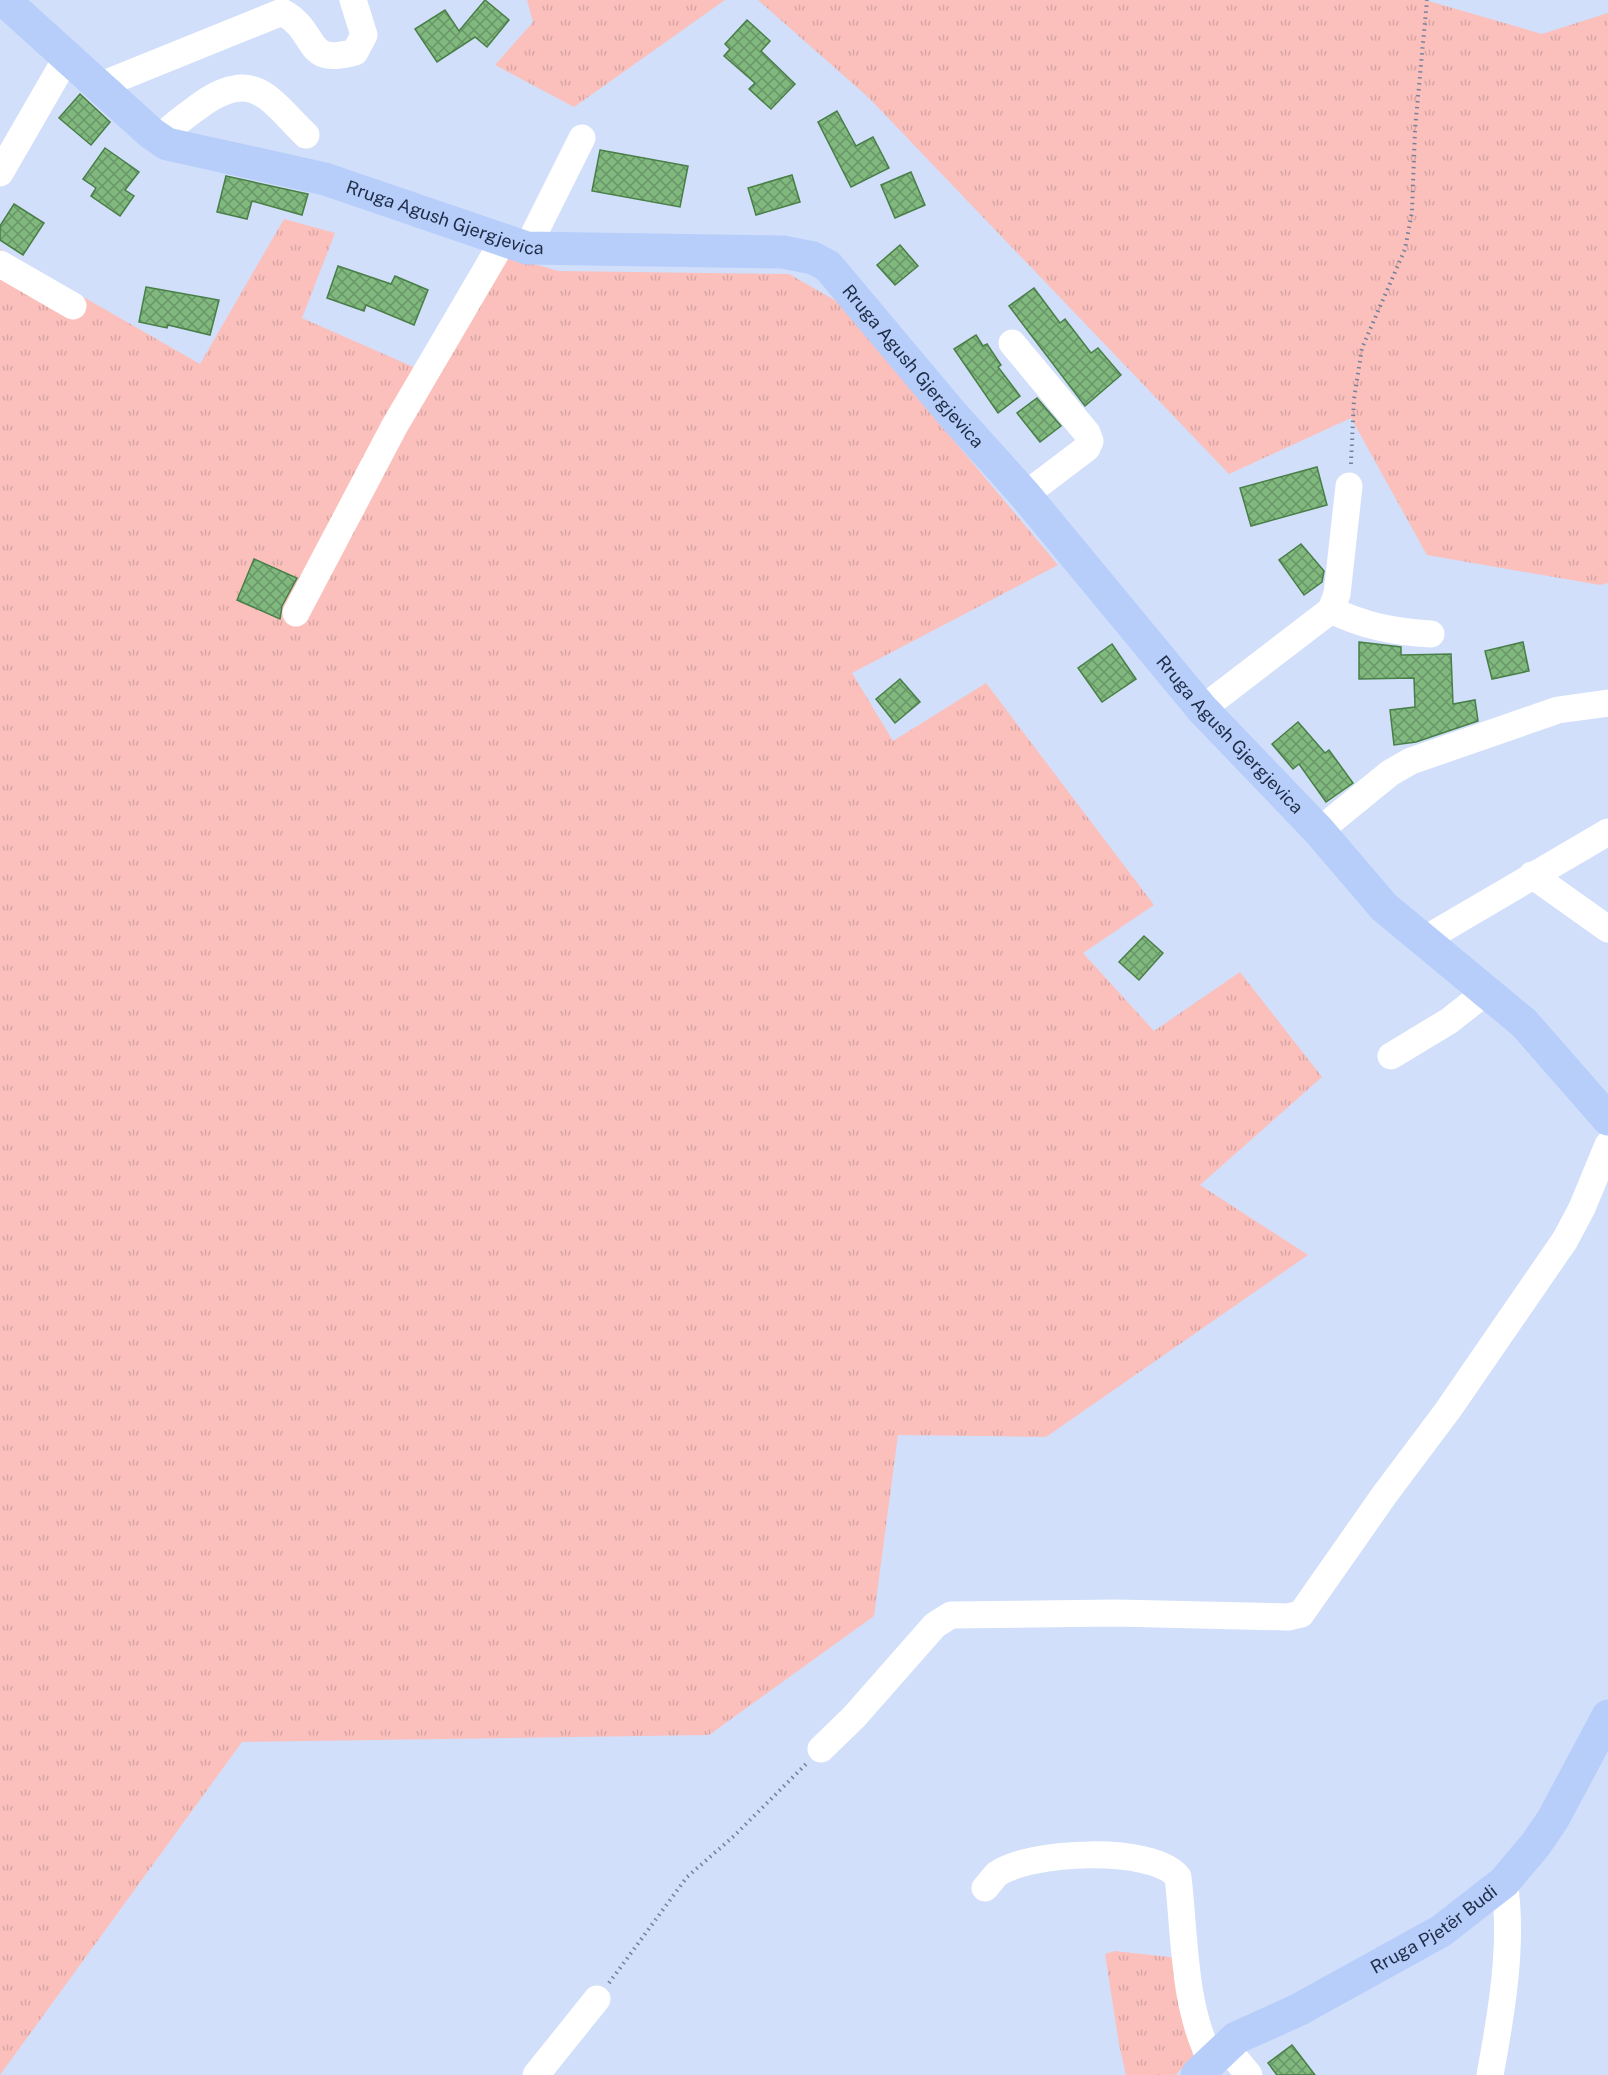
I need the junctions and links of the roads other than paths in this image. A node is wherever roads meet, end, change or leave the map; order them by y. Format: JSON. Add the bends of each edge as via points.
{"nodes":[{"id":1,"x":4,"y":0,"type":"edge"},
{"id":2,"x":353,"y":0,"type":"edge"},
{"id":3,"x":67,"y":57,"type":"junction"},
{"id":4,"x":99,"y":86,"type":"junction"},
{"id":5,"x":306,"y":135,"type":"dead end"},
{"id":6,"x":582,"y":138,"type":"dead end"},
{"id":7,"x":159,"y":140,"type":"junction"},
{"id":8,"x":0,"y":173,"type":"edge"},
{"id":9,"x":515,"y":244,"type":"junction"},
{"id":10,"x":0,"y":264,"type":"edge"},
{"id":11,"x":73,"y":306,"type":"dead end"},
{"id":12,"x":1012,"y":343,"type":"dead end"},
{"id":13,"x":1349,"y":486,"type":"road end"},
{"id":14,"x":1025,"y":495,"type":"junction"},
{"id":15,"x":1331,"y":610,"type":"junction"},
{"id":16,"x":296,"y":613,"type":"dead end"},
{"id":17,"x":1431,"y":634,"type":"dead end"},
{"id":18,"x":1608,"y":703,"type":"edge"},
{"id":19,"x":1202,"y":709,"type":"junction"},
{"id":20,"x":1319,"y":831,"type":"junction"},
{"id":21,"x":1608,"y":832,"type":"edge"},
{"id":22,"x":1532,"y":875,"type":"junction"},
{"id":23,"x":1608,"y":929,"type":"edge"},
{"id":24,"x":1422,"y":941,"type":"junction"},
{"id":25,"x":1487,"y":991,"type":"junction"},
{"id":26,"x":1391,"y":1056,"type":"dead end"},
{"id":27,"x":1608,"y":1119,"type":"edge"},
{"id":28,"x":1608,"y":1145,"type":"edge"},
{"id":29,"x":1608,"y":1716,"type":"edge"},
{"id":30,"x":821,"y":1749,"type":"road end"},
{"id":31,"x":1504,"y":1882,"type":"junction"},
{"id":32,"x":985,"y":1888,"type":"dead end"},
{"id":33,"x":597,"y":1999,"type":"road end"},
{"id":34,"x":1211,"y":2061,"type":"edge"},
{"id":35,"x":536,"y":2075,"type":"edge"},
{"id":36,"x":1249,"y":2075,"type":"edge"},
{"id":37,"x":1490,"y":2075,"type":"edge"}],
"edges":[{"from":1,"to":3,"type":"main road","name":"Rruga Agush Gjergjevica"},
{"from":2,"to":4,"type":"street","via":[[364,35],[355,52],[333,58],[322,55],[298,20],[282,12]]},
{"from":3,"to":4,"type":"main road","name":"Rruga Agush Gjergjevica"},
{"from":3,"to":8,"type":"street"},
{"from":4,"to":7,"type":"main road","name":"Rruga Agush Gjergjevica"},
{"from":5,"to":7,"type":"street","via":[[267,97],[243,87],[219,92],[171,126]]},
{"from":6,"to":9,"type":"street"},
{"from":7,"to":9,"type":"main road","name":"Rruga Agush Gjergjevica","via":[[325,179]]},
{"from":9,"to":14,"type":"main road","name":"Rruga Agush Gjergjevica","via":[[783,252],[813,258],[841,279]]},
{"from":9,"to":16,"type":"street","via":[[394,427]]},
{"from":10,"to":11,"type":"street"},
{"from":12,"to":14,"type":"street","via":[[1090,441],[1087,448]]},
{"from":13,"to":15,"type":"street","via":[[1337,594]]},
{"from":14,"to":19,"type":"main road","name":"Rruga Agush Gjergjevica"},
{"from":15,"to":17,"type":"street","via":[[1382,629]]},
{"from":15,"to":19,"type":"street"},
{"from":18,"to":20,"type":"street","via":[[1558,710],[1411,761],[1390,773]]},
{"from":19,"to":20,"type":"main road","name":"Rruga Agush Gjergjevica"},
{"from":20,"to":24,"type":"main road","name":"Rruga Agush Gjergjevica","via":[[1384,907]]},
{"from":21,"to":22,"type":"street"},
{"from":22,"to":23,"type":"street"},
{"from":22,"to":24,"type":"street"},
{"from":24,"to":25,"type":"main road","name":"Rruga Agush Gjergjevica"},
{"from":25,"to":26,"type":"street","via":[[1449,1021]]},
{"from":25,"to":27,"type":"main road","name":"Rruga Agush Gjergjevica","via":[[1524,1023]]},
{"from":28,"to":30,"type":"street","via":[[1565,1240],[1301,1614],[951,1615],[935,1625]]},
{"from":29,"to":31,"type":"main road","name":"Rruga Pjetër Budi","via":[[1553,1818]]},
{"from":31,"to":34,"type":"main road","name":"Rruga Pjetër Budi","via":[[1432,1936],[1298,2010],[1247,2032]]},
{"from":31,"to":37,"type":"street","via":[[1508,1901],[1501,2013]]},
{"from":32,"to":34,"type":"street","via":[[997,1874],[1015,1866],[1056,1857],[1113,1856],[1172,1869],[1178,1877],[1196,2014],[1203,2046]]},
{"from":33,"to":35,"type":"street"},
{"from":34,"to":36,"type":"street"}]}
